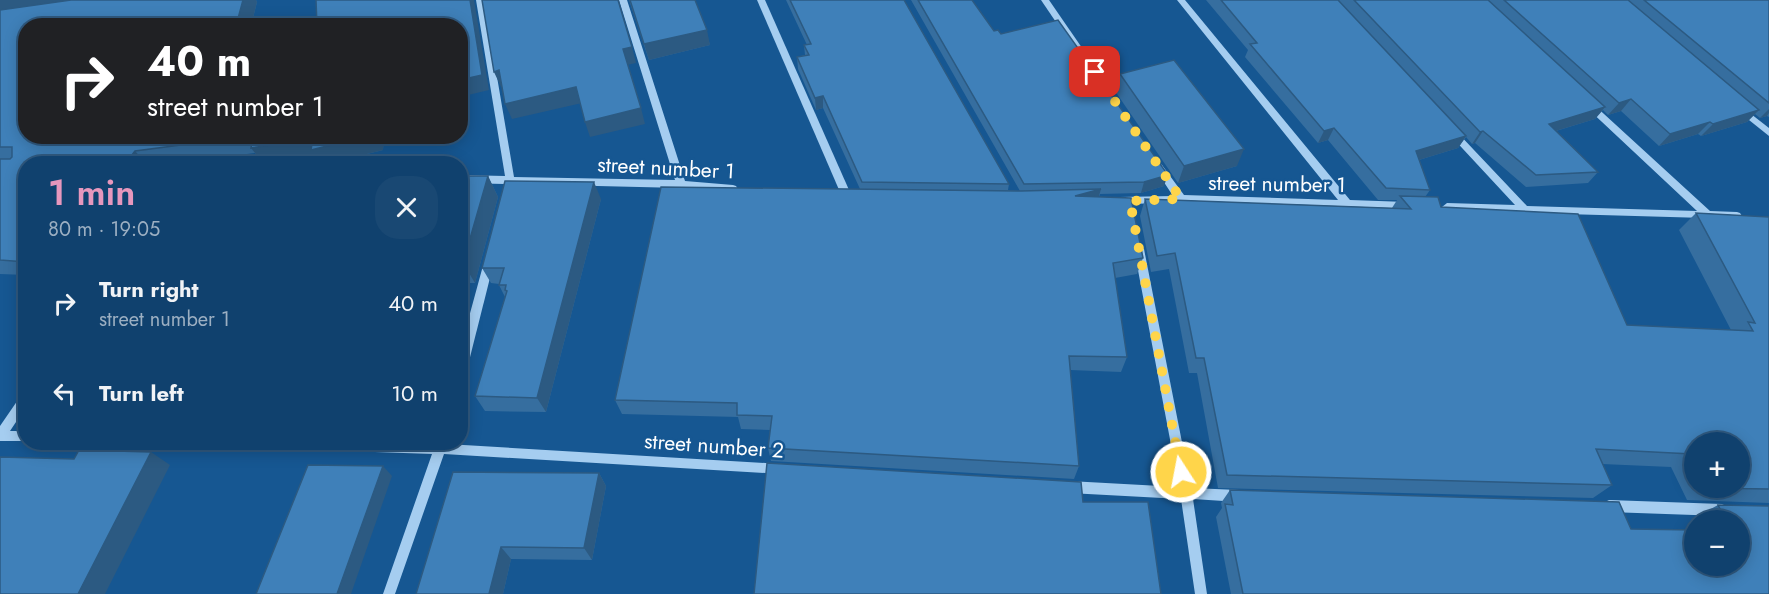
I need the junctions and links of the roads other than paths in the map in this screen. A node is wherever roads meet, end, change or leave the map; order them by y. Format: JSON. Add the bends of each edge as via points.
{"nodes":[{"id":1,"x":480,"y":0,"type":"edge"},
{"id":2,"x":623,"y":0,"type":"edge"},
{"id":3,"x":761,"y":0,"type":"edge"},
{"id":4,"x":1046,"y":0,"type":"edge"},
{"id":5,"x":1181,"y":0,"type":"edge"},
{"id":6,"x":1097,"y":76,"type":"edge"},
{"id":7,"x":1577,"y":95,"type":"edge"},
{"id":8,"x":1734,"y":103,"type":"edge"},
{"id":9,"x":1446,"y":126,"type":"edge"},
{"id":10,"x":1769,"y":133,"type":"edge"},
{"id":11,"x":1155,"y":161,"type":"edge"},
{"id":12,"x":468,"y":179,"type":"edge"},
{"id":13,"x":510,"y":180,"type":"junction"},
{"id":14,"x":681,"y":184,"type":"junction"},
{"id":15,"x":741,"y":189,"type":"edge"},
{"id":16,"x":507,"y":192,"type":"edge"},
{"id":17,"x":836,"y":198,"type":"edge"},
{"id":18,"x":848,"y":199,"type":"junction"},
{"id":19,"x":859,"y":199,"type":"edge"},
{"id":20,"x":1181,"y":199,"type":"junction"},
{"id":21,"x":1108,"y":201,"type":"edge"},
{"id":22,"x":1346,"y":203,"type":"junction"},
{"id":23,"x":1418,"y":206,"type":"edge"},
{"id":24,"x":1430,"y":207,"type":"edge"},
{"id":25,"x":1526,"y":210,"type":"junction"},
{"id":26,"x":1706,"y":213,"type":"junction"},
{"id":27,"x":1748,"y":216,"type":"edge"},
{"id":28,"x":1137,"y":236,"type":"edge"},
{"id":29,"x":493,"y":248,"type":"edge"},
{"id":30,"x":468,"y":343,"type":"edge"},
{"id":31,"x":18,"y":409,"type":"edge"},
{"id":32,"x":0,"y":436,"type":"edge"},
{"id":33,"x":18,"y":436,"type":"edge"},
{"id":34,"x":468,"y":448,"type":"edge"},
{"id":35,"x":441,"y":450,"type":"edge"},
{"id":36,"x":795,"y":470,"type":"edge"},
{"id":37,"x":1056,"y":486,"type":"edge"},
{"id":38,"x":1186,"y":494,"type":"junction"},
{"id":39,"x":1257,"y":496,"type":"edge"},
{"id":40,"x":1590,"y":506,"type":"edge"},
{"id":41,"x":1733,"y":510,"type":"edge"},
{"id":42,"x":389,"y":594,"type":"edge"},
{"id":43,"x":1201,"y":594,"type":"edge"}],
"edges":[{"from":1,"to":13,"type":"street"},
{"from":2,"to":14,"type":"street"},
{"from":3,"to":18,"type":"street"},
{"from":4,"to":6,"type":"street"},
{"from":5,"to":22,"type":"street"},
{"from":7,"to":26,"type":"street"},
{"from":8,"to":10,"type":"street"},
{"from":9,"to":25,"type":"street"},
{"from":11,"to":20,"type":"street"},
{"from":12,"to":13,"type":"street","name":"street number 1"},
{"from":13,"to":14,"type":"street","name":"street number 1"},
{"from":13,"to":16,"type":"street"},
{"from":14,"to":15,"type":"street","name":"street number 1"},
{"from":17,"to":18,"type":"street"},
{"from":18,"to":19,"type":"street"},
{"from":20,"to":21,"type":"street","name":"street number 1","via":[[1131,207]]},
{"from":20,"to":22,"type":"street","name":"street number 1"},
{"from":22,"to":23,"type":"street","name":"street number 1"},
{"from":24,"to":25,"type":"street"},
{"from":25,"to":26,"type":"street"},
{"from":26,"to":27,"type":"street"},
{"from":28,"to":38,"type":"street"},
{"from":29,"to":30,"type":"street"},
{"from":31,"to":32,"type":"street"},
{"from":32,"to":33,"type":"street"},
{"from":34,"to":36,"type":"street","name":"street number 2"},
{"from":35,"to":42,"type":"street"},
{"from":37,"to":38,"type":"street"},
{"from":38,"to":39,"type":"street"},
{"from":38,"to":43,"type":"street"},
{"from":40,"to":41,"type":"street"}]}
